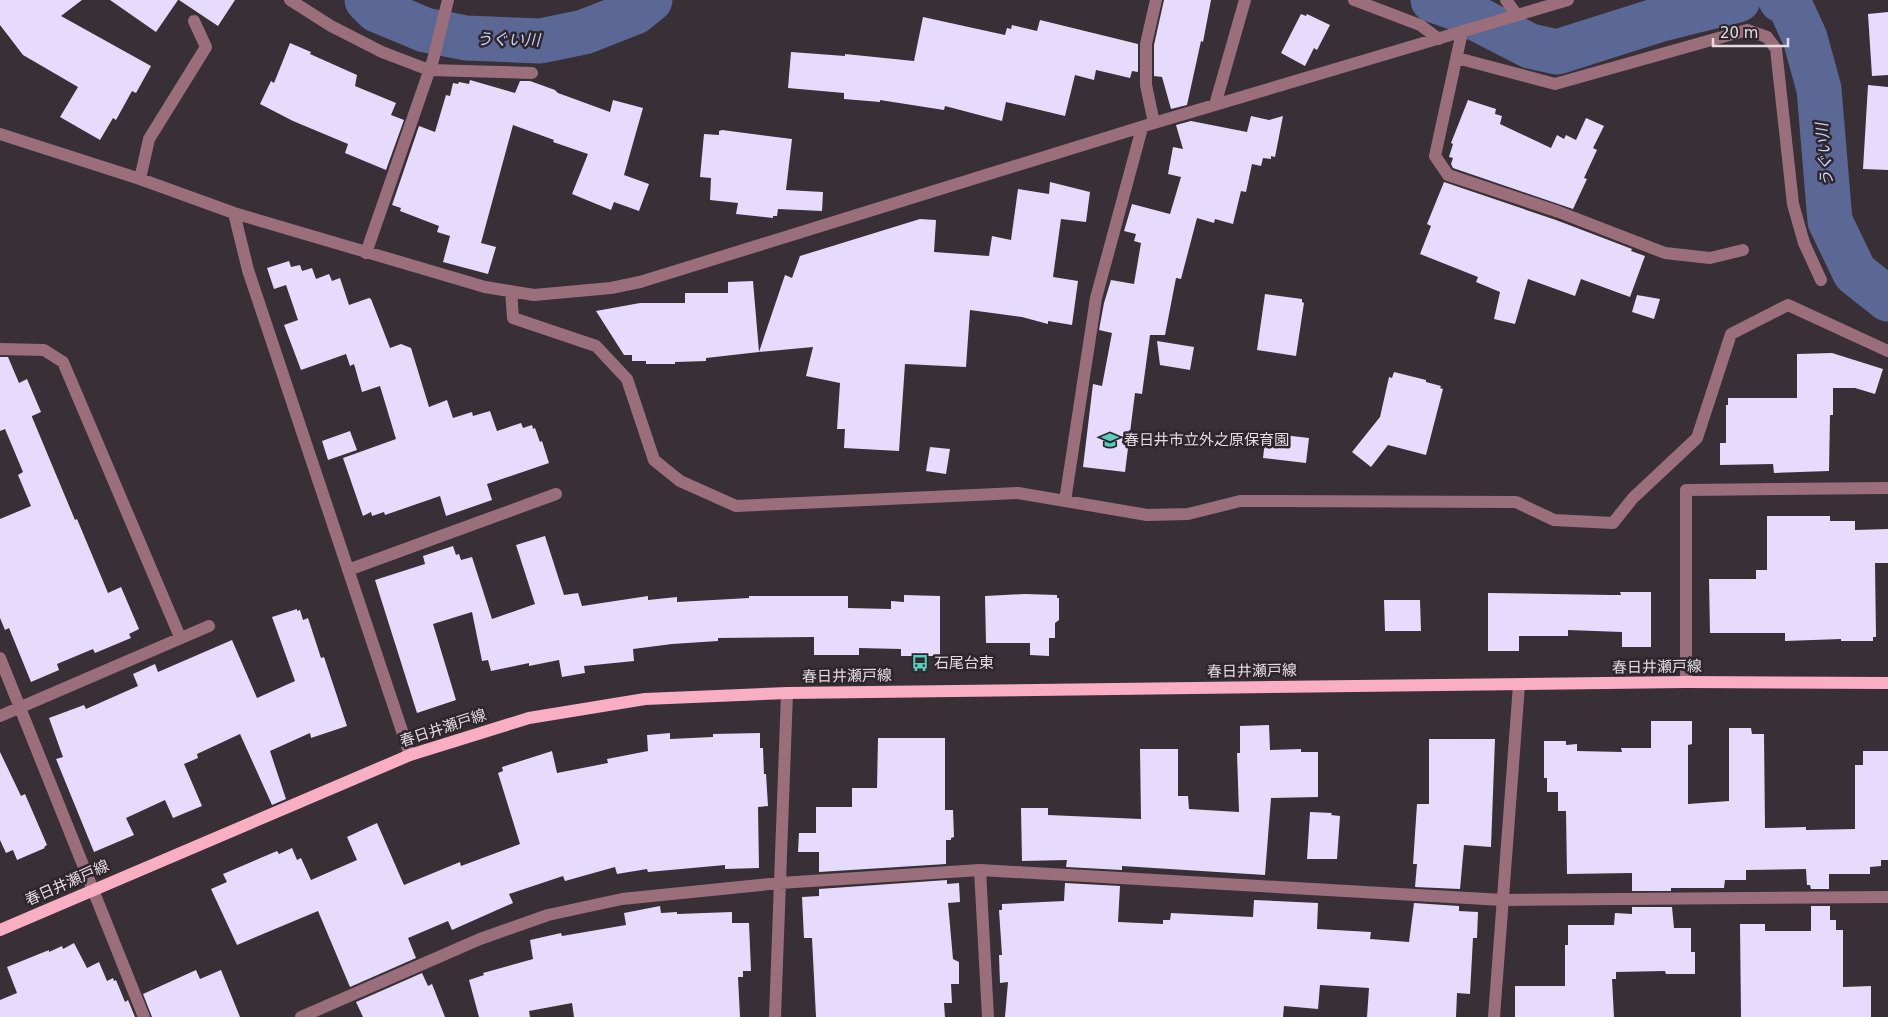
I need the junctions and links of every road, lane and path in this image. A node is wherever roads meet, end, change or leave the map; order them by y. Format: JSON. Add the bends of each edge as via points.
{"nodes":[{"id":1,"x":290,"y":0,"type":"edge"},
{"id":2,"x":1156,"y":0,"type":"edge"},
{"id":3,"x":1244,"y":0,"type":"edge"},
{"id":4,"x":1354,"y":0,"type":"edge"},
{"id":5,"x":1506,"y":0,"type":"edge"},
{"id":6,"x":1568,"y":0,"type":"edge"},
{"id":7,"x":1368,"y":3,"type":"edge"},
{"id":8,"x":447,"y":4,"type":"edge"},
{"id":9,"x":1516,"y":15,"type":"junction"},
{"id":10,"x":194,"y":21,"type":"dead end"},
{"id":11,"x":1462,"y":32,"type":"junction"},
{"id":12,"x":1439,"y":39,"type":"junction"},
{"id":13,"x":1457,"y":58,"type":"junction"},
{"id":14,"x":431,"y":65,"type":"junction"},
{"id":15,"x":532,"y":73,"type":"dead end"},
{"id":16,"x":1215,"y":105,"type":"junction"},
{"id":17,"x":1154,"y":123,"type":"junction"},
{"id":18,"x":1142,"y":128,"type":"junction"},
{"id":19,"x":0,"y":134,"type":"edge"},
{"id":20,"x":140,"y":179,"type":"junction"},
{"id":21,"x":234,"y":214,"type":"junction"},
{"id":22,"x":1743,"y":250,"type":"dead end"},
{"id":23,"x":366,"y":253,"type":"junction"},
{"id":24,"x":1821,"y":280,"type":"dead end"},
{"id":25,"x":511,"y":292,"type":"junction"},
{"id":26,"x":0,"y":349,"type":"edge"},
{"id":27,"x":1888,"y":351,"type":"edge"},
{"id":28,"x":1888,"y":488,"type":"edge"},
{"id":29,"x":556,"y":494,"type":"dead end"},
{"id":30,"x":1065,"y":501,"type":"junction"},
{"id":31,"x":348,"y":570,"type":"junction"},
{"id":32,"x":209,"y":626,"type":"dead end"},
{"id":33,"x":180,"y":637,"type":"junction"},
{"id":34,"x":0,"y":658,"type":"edge"},
{"id":35,"x":1686,"y":682,"type":"junction"},
{"id":36,"x":1888,"y":683,"type":"edge"},
{"id":37,"x":1519,"y":685,"type":"junction"},
{"id":38,"x":787,"y":693,"type":"junction"},
{"id":39,"x":21,"y":707,"type":"junction"},
{"id":40,"x":0,"y":716,"type":"edge"},
{"id":41,"x":410,"y":755,"type":"junction"},
{"id":42,"x":980,"y":870,"type":"junction"},
{"id":43,"x":780,"y":882,"type":"junction"},
{"id":44,"x":94,"y":889,"type":"junction"},
{"id":45,"x":1888,"y":897,"type":"edge"},
{"id":46,"x":1503,"y":900,"type":"junction"},
{"id":47,"x":0,"y":930,"type":"edge"},
{"id":48,"x":144,"y":1017,"type":"edge"},
{"id":49,"x":301,"y":1017,"type":"edge"},
{"id":50,"x":775,"y":1017,"type":"edge"},
{"id":51,"x":988,"y":1017,"type":"edge"},
{"id":52,"x":1494,"y":1017,"type":"edge"}],
"edges":[{"from":1,"to":14,"type":"street","via":[[382,52]]},
{"from":2,"to":17,"type":"street","via":[[1146,44],[1146,85]]},
{"from":3,"to":16,"type":"street"},
{"from":4,"to":7,"type":"street"},
{"from":5,"to":9,"type":"street"},
{"from":6,"to":9,"type":"street"},
{"from":7,"to":12,"type":"street","via":[[1420,25]]},
{"from":8,"to":14,"type":"street"},
{"from":9,"to":11,"type":"street"},
{"from":10,"to":20,"type":"street","via":[[206,47],[149,139]]},
{"from":11,"to":12,"type":"street"},
{"from":11,"to":13,"type":"street"},
{"from":12,"to":16,"type":"street"},
{"from":13,"to":22,"type":"street","via":[[1435,156],[1448,175],[1560,212],[1665,252],[1710,258]]},
{"from":13,"to":24,"type":"street","via":[[1555,84],[1747,30],[1767,38],[1776,49],[1794,204],[1804,243]]},
{"from":14,"to":15,"type":"street"},
{"from":14,"to":23,"type":"street"},
{"from":16,"to":17,"type":"street"},
{"from":17,"to":18,"type":"street"},
{"from":18,"to":25,"type":"street","via":[[640,282],[580,292],[534,295]]},
{"from":18,"to":30,"type":"street","via":[[1096,298]]},
{"from":19,"to":20,"type":"street"},
{"from":20,"to":21,"type":"street"},
{"from":21,"to":23,"type":"street"},
{"from":21,"to":31,"type":"street","via":[[248,270]]},
{"from":23,"to":25,"type":"street"},
{"from":25,"to":30,"type":"street","via":[[513,318],[596,346],[627,380],[654,460],[680,481],[736,506],[1018,493]]},
{"from":26,"to":33,"type":"street","via":[[44,350],[63,362]]},
{"from":27,"to":30,"type":"street","via":[[1788,305],[1731,334],[1696,438],[1633,498],[1612,523],[1554,520],[1516,502],[1240,501],[1188,514],[1147,515]]},
{"from":28,"to":35,"type":"street","via":[[1686,490]]},
{"from":29,"to":31,"type":"street"},
{"from":31,"to":41,"type":"street"},
{"from":32,"to":33,"type":"street"},
{"from":33,"to":39,"type":"street"},
{"from":34,"to":39,"type":"street"},
{"from":35,"to":36,"type":"main road","name":"春日井瀬戸線"},
{"from":35,"to":37,"type":"main road","name":"春日井瀬戸線"},
{"from":37,"to":38,"type":"main road","name":"春日井瀬戸線"},
{"from":37,"to":46,"type":"street"},
{"from":38,"to":41,"type":"main road","name":"春日井瀬戸線","via":[[645,699],[539,717]]},
{"from":38,"to":43,"type":"street"},
{"from":39,"to":40,"type":"street"},
{"from":39,"to":44,"type":"street"},
{"from":41,"to":44,"type":"main road","name":"春日井瀬戸線"},
{"from":42,"to":43,"type":"street"},
{"from":42,"to":46,"type":"street"},
{"from":42,"to":51,"type":"street"},
{"from":43,"to":49,"type":"street","via":[[622,899],[548,915],[480,939]]},
{"from":43,"to":50,"type":"street"},
{"from":44,"to":47,"type":"main road","name":"春日井瀬戸線"},
{"from":44,"to":48,"type":"street"},
{"from":45,"to":46,"type":"street"},
{"from":46,"to":52,"type":"street"}]}
